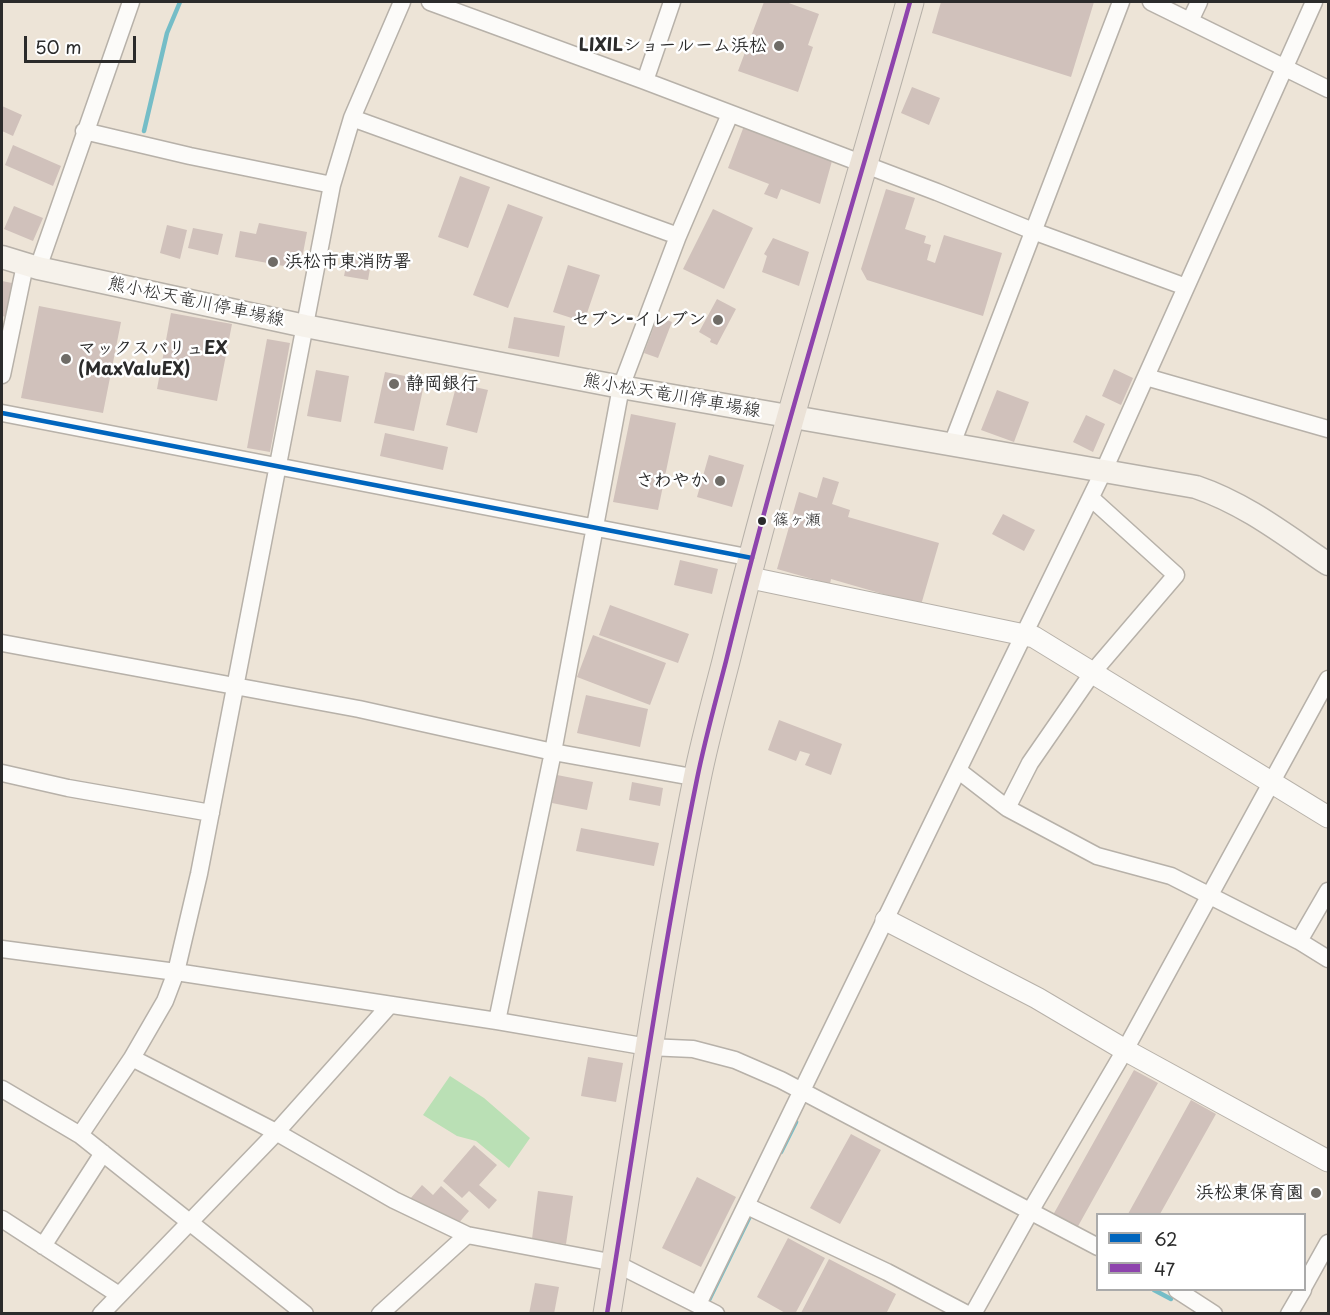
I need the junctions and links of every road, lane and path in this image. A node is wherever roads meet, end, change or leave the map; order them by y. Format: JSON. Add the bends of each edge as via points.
{"nodes":[{"id":1,"x":131,"y":2,"type":"edge"},
{"id":2,"x":402,"y":2,"type":"edge"},
{"id":3,"x":430,"y":2,"type":"edge"},
{"id":4,"x":672,"y":2,"type":"edge"},
{"id":5,"x":910,"y":2,"type":"edge"},
{"id":6,"x":1121,"y":2,"type":"edge"},
{"id":7,"x":1151,"y":2,"type":"edge"},
{"id":8,"x":1198,"y":2,"type":"edge"},
{"id":9,"x":1314,"y":2,"type":"edge"},
{"id":10,"x":1190,"y":21,"type":"junction"},
{"id":11,"x":1285,"y":68,"type":"junction"},
{"id":12,"x":645,"y":81,"type":"junction"},
{"id":13,"x":1329,"y":89,"type":"edge"},
{"id":14,"x":730,"y":114,"type":"junction"},
{"id":15,"x":352,"y":118,"type":"junction"},
{"id":16,"x":84,"y":131,"type":"junction"},
{"id":17,"x":865,"y":165,"type":"junction"},
{"id":18,"x":332,"y":185,"type":"junction"},
{"id":19,"x":1033,"y":231,"type":"junction"},
{"id":20,"x":678,"y":236,"type":"junction"},
{"id":21,"x":2,"y":257,"type":"edge"},
{"id":22,"x":31,"y":267,"type":"junction"},
{"id":23,"x":1186,"y":287,"type":"junction"},
{"id":24,"x":305,"y":326,"type":"junction"},
{"id":25,"x":2,"y":375,"type":"edge"},
{"id":26,"x":1146,"y":377,"type":"junction"},
{"id":27,"x":621,"y":387,"type":"junction"},
{"id":28,"x":2,"y":413,"type":"edge"},
{"id":29,"x":790,"y":418,"type":"junction"},
{"id":30,"x":1329,"y":429,"type":"edge"},
{"id":31,"x":952,"y":444,"type":"junction"},
{"id":32,"x":278,"y":468,"type":"junction"},
{"id":33,"x":1104,"y":470,"type":"junction"},
{"id":34,"x":1091,"y":498,"type":"junction"},
{"id":35,"x":596,"y":529,"type":"junction"},
{"id":36,"x":1329,"y":564,"type":"edge"},
{"id":37,"x":749,"y":568,"type":"junction"},
{"id":38,"x":1023,"y":635,"type":"junction"},
{"id":39,"x":2,"y":643,"type":"edge"},
{"id":40,"x":1093,"y":672,"type":"junction"},
{"id":41,"x":1329,"y":679,"type":"edge"},
{"id":42,"x":236,"y":686,"type":"junction"},
{"id":43,"x":553,"y":752,"type":"junction"},
{"id":44,"x":959,"y":771,"type":"junction"},
{"id":45,"x":2,"y":773,"type":"edge"},
{"id":46,"x":698,"y":777,"type":"junction"},
{"id":47,"x":1271,"y":782,"type":"junction"},
{"id":48,"x":1007,"y":808,"type":"junction"},
{"id":49,"x":211,"y":813,"type":"junction"},
{"id":50,"x":1329,"y":817,"type":"edge"},
{"id":51,"x":1329,"y":891,"type":"edge"},
{"id":52,"x":1208,"y":896,"type":"junction"},
{"id":53,"x":886,"y":920,"type":"junction"},
{"id":54,"x":1299,"y":941,"type":"junction"},
{"id":55,"x":2,"y":949,"type":"edge"},
{"id":56,"x":1329,"y":959,"type":"edge"},
{"id":57,"x":176,"y":972,"type":"junction"},
{"id":58,"x":389,"y":1006,"type":"junction"},
{"id":59,"x":497,"y":1021,"type":"junction"},
{"id":60,"x":648,"y":1047,"type":"junction"},
{"id":61,"x":1125,"y":1050,"type":"junction"},
{"id":62,"x":132,"y":1058,"type":"junction"},
{"id":63,"x":2,"y":1089,"type":"edge"},
{"id":64,"x":801,"y":1092,"type":"junction"},
{"id":65,"x":276,"y":1132,"type":"junction"},
{"id":66,"x":80,"y":1135,"type":"junction"},
{"id":67,"x":103,"y":1153,"type":"junction"},
{"id":68,"x":1329,"y":1161,"type":"edge"},
{"id":69,"x":747,"y":1206,"type":"junction"},
{"id":70,"x":1030,"y":1213,"type":"junction"},
{"id":71,"x":2,"y":1219,"type":"edge"},
{"id":72,"x":191,"y":1222,"type":"junction"},
{"id":73,"x":467,"y":1235,"type":"junction"},
{"id":74,"x":1329,"y":1243,"type":"edge"},
{"id":75,"x":44,"y":1246,"type":"junction"},
{"id":76,"x":1096,"y":1246,"type":"edge"},
{"id":77,"x":615,"y":1263,"type":"junction"},
{"id":78,"x":1306,"y":1284,"type":"edge"},
{"id":79,"x":1179,"y":1291,"type":"edge"},
{"id":80,"x":1302,"y":1291,"type":"edge"},
{"id":81,"x":119,"y":1295,"type":"junction"},
{"id":82,"x":698,"y":1304,"type":"junction"},
{"id":83,"x":101,"y":1314,"type":"edge"},
{"id":84,"x":305,"y":1314,"type":"edge"},
{"id":85,"x":380,"y":1314,"type":"edge"},
{"id":86,"x":607,"y":1314,"type":"edge"},
{"id":87,"x":716,"y":1314,"type":"edge"},
{"id":88,"x":967,"y":1314,"type":"edge"},
{"id":89,"x":973,"y":1314,"type":"edge"},
{"id":90,"x":1214,"y":1314,"type":"edge"},
{"id":91,"x":1289,"y":1314,"type":"edge"}],
"edges":[{"from":1,"to":16,"type":"street"},
{"from":2,"to":15,"type":"street"},
{"from":3,"to":12,"type":"street"},
{"from":4,"to":12,"type":"street"},
{"from":5,"to":17,"type":"highway"},
{"from":6,"to":19,"type":"street"},
{"from":7,"to":10,"type":"street"},
{"from":8,"to":10,"type":"street"},
{"from":9,"to":11,"type":"street"},
{"from":10,"to":11,"type":"street"},
{"from":11,"to":13,"type":"street"},
{"from":11,"to":23,"type":"street"},
{"from":12,"to":14,"type":"street"},
{"from":14,"to":17,"type":"street"},
{"from":14,"to":20,"type":"street"},
{"from":15,"to":18,"type":"street"},
{"from":15,"to":20,"type":"street"},
{"from":16,"to":18,"type":"street"},
{"from":16,"to":22,"type":"street"},
{"from":17,"to":19,"type":"street"},
{"from":17,"to":29,"type":"highway"},
{"from":18,"to":24,"type":"street"},
{"from":19,"to":23,"type":"street"},
{"from":19,"to":31,"type":"street"},
{"from":20,"to":27,"type":"street"},
{"from":21,"to":22,"type":"main road","name":"熊小松天竜川停車場線"},
{"from":22,"to":24,"type":"main road","name":"熊小松天竜川停車場線"},
{"from":22,"to":25,"type":"street"},
{"from":23,"to":26,"type":"street"},
{"from":24,"to":27,"type":"main road","name":"熊小松天竜川停車場線"},
{"from":24,"to":32,"type":"street"},
{"from":26,"to":30,"type":"street"},
{"from":26,"to":33,"type":"street"},
{"from":27,"to":29,"type":"main road","name":"熊小松天竜川停車場線"},
{"from":27,"to":35,"type":"street"},
{"from":28,"to":32,"type":"street"},
{"from":29,"to":31,"type":"main road","name":"熊小松天竜川停車場線"},
{"from":29,"to":37,"type":"highway"},
{"from":31,"to":33,"type":"main road","name":"熊小松天竜川停車場線"},
{"from":32,"to":35,"type":"street"},
{"from":32,"to":42,"type":"street"},
{"from":33,"to":34,"type":"street"},
{"from":33,"to":36,"type":"main road","name":"熊小松天竜川停車場線","via":[[1224,496]]},
{"from":34,"to":38,"type":"street"},
{"from":34,"to":40,"type":"street","via":[[1176,575]]},
{"from":35,"to":37,"type":"street"},
{"from":35,"to":43,"type":"street"},
{"from":37,"to":38,"type":"street"},
{"from":37,"to":46,"type":"highway"},
{"from":38,"to":40,"type":"street","via":[[1034,637]]},
{"from":38,"to":44,"type":"street"},
{"from":39,"to":42,"type":"street"},
{"from":40,"to":47,"type":"street"},
{"from":40,"to":48,"type":"street","via":[[1030,763]]},
{"from":41,"to":47,"type":"street"},
{"from":42,"to":43,"type":"street"},
{"from":42,"to":49,"type":"street"},
{"from":43,"to":46,"type":"street"},
{"from":43,"to":59,"type":"street"},
{"from":44,"to":48,"type":"street"},
{"from":44,"to":53,"type":"street"},
{"from":45,"to":49,"type":"street"},
{"from":46,"to":60,"type":"highway"},
{"from":47,"to":50,"type":"street"},
{"from":47,"to":52,"type":"street"},
{"from":48,"to":52,"type":"street","via":[[1097,856],[1171,876]]},
{"from":49,"to":57,"type":"street"},
{"from":51,"to":54,"type":"street"},
{"from":52,"to":54,"type":"street"},
{"from":52,"to":61,"type":"street"},
{"from":53,"to":61,"type":"street","via":[[1036,998]]},
{"from":53,"to":64,"type":"street"},
{"from":54,"to":56,"type":"street"},
{"from":55,"to":57,"type":"street"},
{"from":57,"to":58,"type":"street"},
{"from":57,"to":62,"type":"street","via":[[165,1001]]},
{"from":58,"to":59,"type":"street"},
{"from":58,"to":65,"type":"street"},
{"from":59,"to":60,"type":"street"},
{"from":60,"to":64,"type":"street","via":[[693,1049],[735,1060]]},
{"from":60,"to":77,"type":"highway"},
{"from":61,"to":68,"type":"street"},
{"from":61,"to":70,"type":"street"},
{"from":62,"to":65,"type":"street"},
{"from":62,"to":66,"type":"street"},
{"from":63,"to":66,"type":"street"},
{"from":64,"to":69,"type":"street"},
{"from":64,"to":70,"type":"street"},
{"from":65,"to":72,"type":"street"},
{"from":65,"to":73,"type":"street","via":[[394,1200]]},
{"from":66,"to":67,"type":"street"},
{"from":67,"to":72,"type":"street"},
{"from":67,"to":75,"type":"street"},
{"from":69,"to":82,"type":"street"},
{"from":69,"to":88,"type":"street"},
{"from":70,"to":76,"type":"street"},
{"from":70,"to":89,"type":"street"},
{"from":71,"to":75,"type":"street"},
{"from":72,"to":81,"type":"street"},
{"from":72,"to":84,"type":"street"},
{"from":73,"to":77,"type":"street"},
{"from":73,"to":85,"type":"street"},
{"from":74,"to":78,"type":"street"},
{"from":75,"to":81,"type":"street"},
{"from":77,"to":82,"type":"street"},
{"from":77,"to":86,"type":"highway"},
{"from":79,"to":90,"type":"street"},
{"from":80,"to":91,"type":"street"},
{"from":81,"to":83,"type":"street"},
{"from":82,"to":87,"type":"street"}]}
